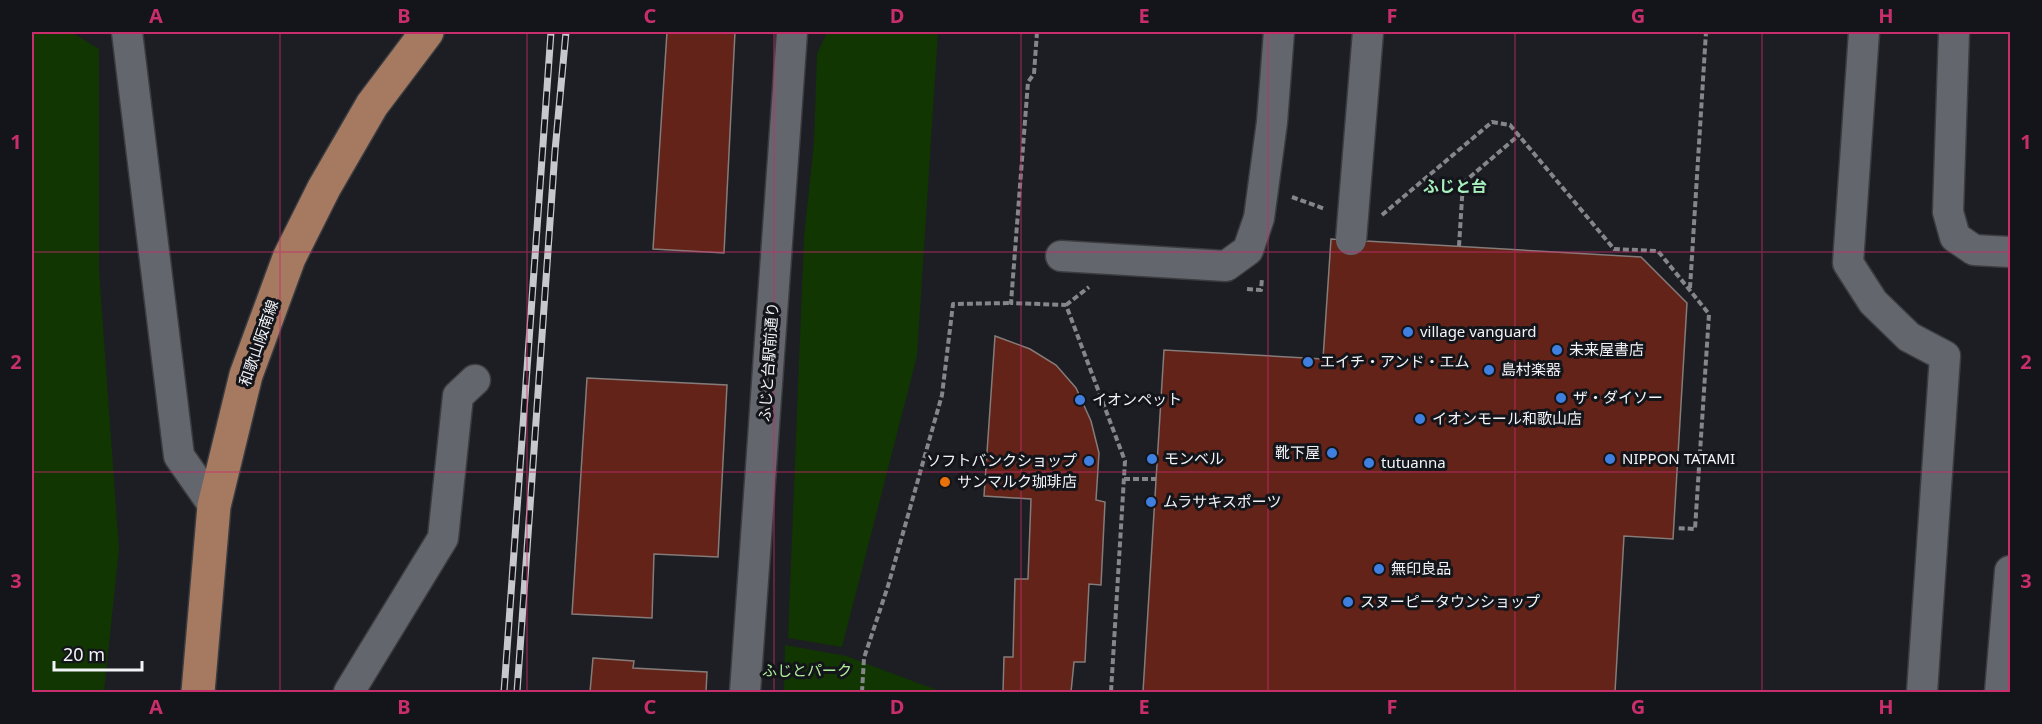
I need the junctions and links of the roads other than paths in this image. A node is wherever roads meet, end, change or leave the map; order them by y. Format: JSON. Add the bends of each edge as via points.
{"nodes":[{"id":1,"x":127,"y":32,"type":"edge"},
{"id":2,"x":427,"y":32,"type":"edge"},
{"id":3,"x":792,"y":32,"type":"edge"},
{"id":4,"x":1279,"y":32,"type":"edge"},
{"id":5,"x":1368,"y":32,"type":"edge"},
{"id":6,"x":1864,"y":32,"type":"edge"},
{"id":7,"x":1954,"y":32,"type":"edge"},
{"id":8,"x":1350,"y":240,"type":"dead end"},
{"id":9,"x":2010,"y":252,"type":"edge"},
{"id":10,"x":1061,"y":256,"type":"dead end"},
{"id":11,"x":475,"y":380,"type":"dead end"},
{"id":12,"x":214,"y":506,"type":"junction"},
{"id":13,"x":2010,"y":571,"type":"edge"},
{"id":14,"x":198,"y":693,"type":"edge"},
{"id":15,"x":349,"y":693,"type":"edge"},
{"id":16,"x":745,"y":693,"type":"edge"},
{"id":17,"x":1922,"y":693,"type":"edge"},
{"id":18,"x":2000,"y":693,"type":"edge"}],
"edges":[{"from":1,"to":12,"type":"street","via":[[179,456]]},
{"from":2,"to":12,"type":"main road","name":"和歌山阪南線","via":[[372,105],[324,188],[290,258],[246,375]]},
{"from":3,"to":16,"type":"street","name":"ふじと台駅前通り"},
{"from":4,"to":10,"type":"street","via":[[1259,218],[1248,249],[1226,266]]},
{"from":5,"to":8,"type":"street","bridge":true},
{"from":6,"to":17,"type":"street","via":[[1848,263],[1873,302],[1894,323],[1909,337],[1945,356]]},
{"from":7,"to":9,"type":"street","via":[[1948,212],[1955,237],[1974,249]]},
{"from":11,"to":15,"type":"street","via":[[458,396],[443,538]]},
{"from":12,"to":14,"type":"main road","name":"和歌山阪南線"},
{"from":13,"to":18,"type":"street"}]}
